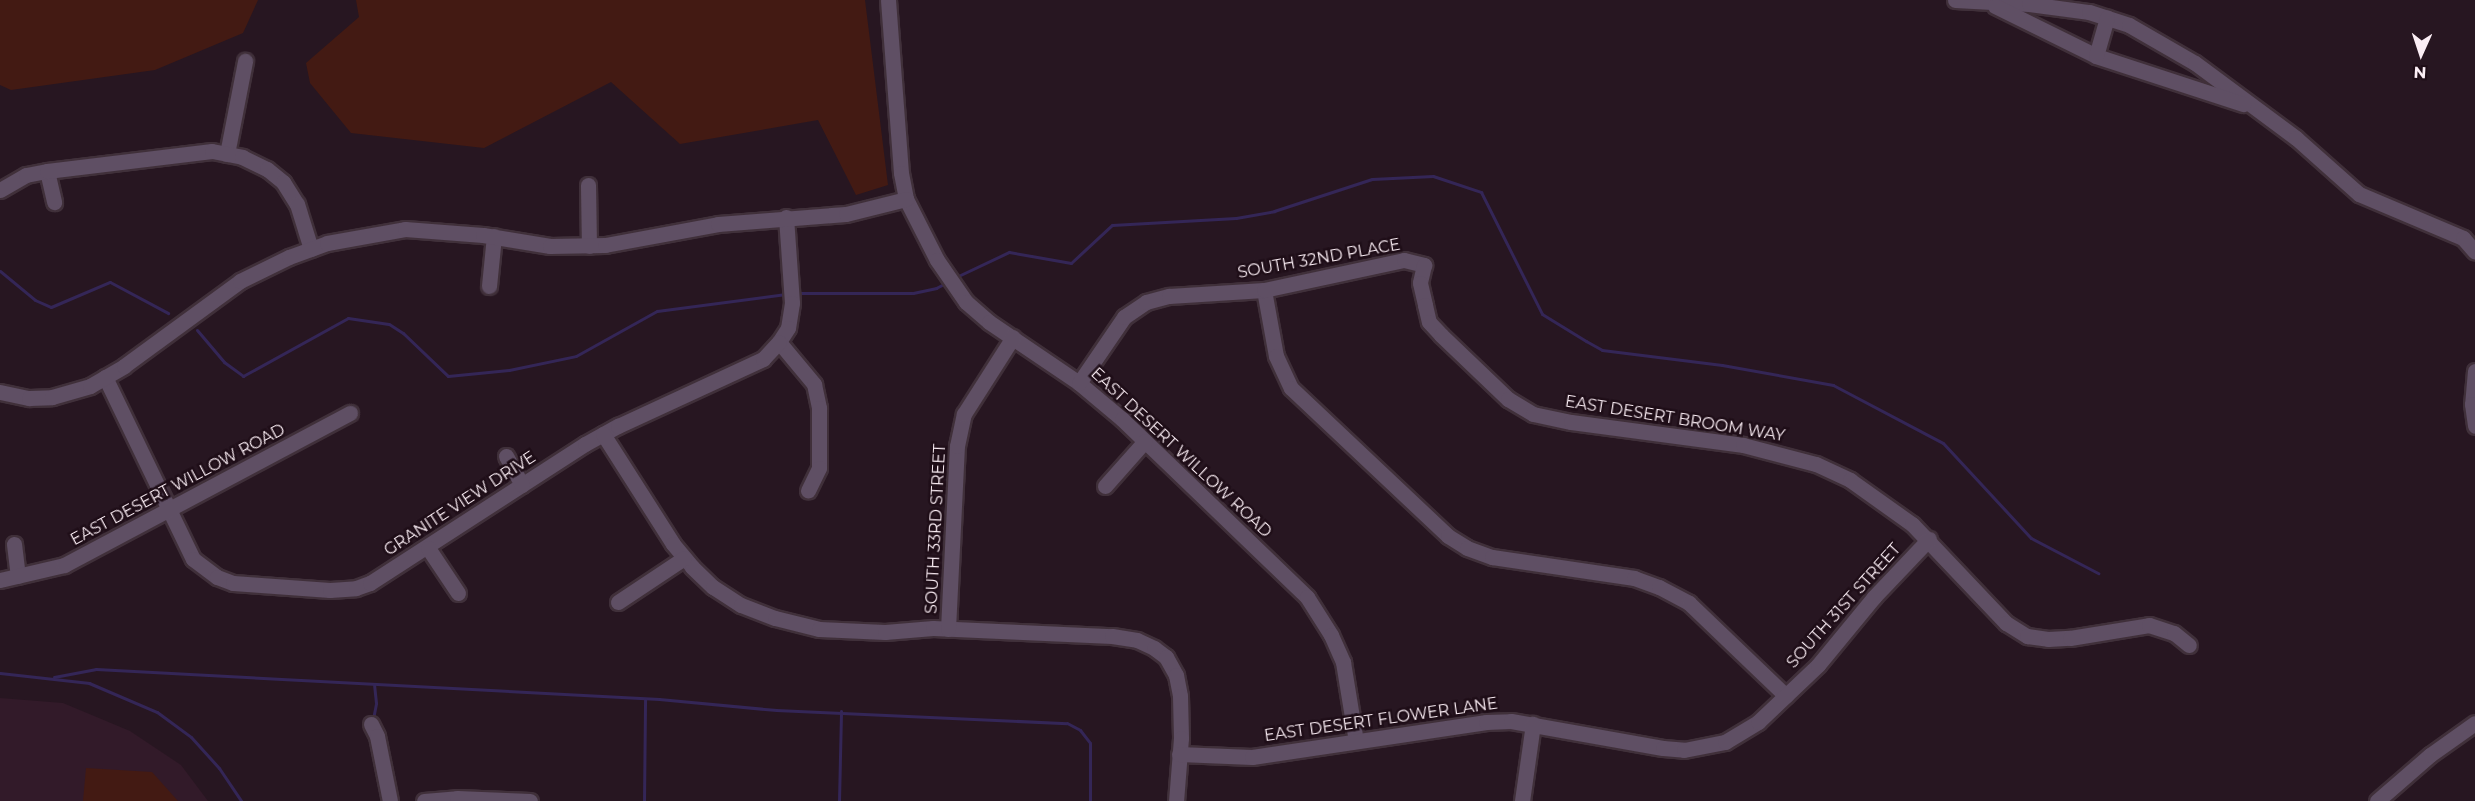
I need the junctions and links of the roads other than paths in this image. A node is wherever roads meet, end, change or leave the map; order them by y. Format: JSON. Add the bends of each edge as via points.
{"nodes":[{"id":1,"x":888,"y":0,"type":"edge"},
{"id":2,"x":1955,"y":0,"type":"edge"},
{"id":3,"x":1984,"y":3,"type":"junction"},
{"id":4,"x":2107,"y":18,"type":"junction"},
{"id":5,"x":2096,"y":56,"type":"junction"},
{"id":6,"x":245,"y":62,"type":"dead end"},
{"id":7,"x":2253,"y":108,"type":"junction"},
{"id":8,"x":227,"y":154,"type":"junction"},
{"id":9,"x":47,"y":171,"type":"junction"},
{"id":10,"x":588,"y":185,"type":"dead end"},
{"id":11,"x":0,"y":190,"type":"edge"},
{"id":12,"x":906,"y":199,"type":"junction"},
{"id":13,"x":54,"y":202,"type":"dead end"},
{"id":14,"x":786,"y":217,"type":"junction"},
{"id":15,"x":494,"y":236,"type":"junction"},
{"id":16,"x":589,"y":246,"type":"junction"},
{"id":17,"x":311,"y":249,"type":"junction"},
{"id":18,"x":2475,"y":252,"type":"edge"},
{"id":19,"x":1424,"y":265,"type":"joint"},
{"id":20,"x":489,"y":286,"type":"dead end"},
{"id":21,"x":1264,"y":290,"type":"junction"},
{"id":22,"x":1013,"y":338,"type":"junction"},
{"id":23,"x":779,"y":342,"type":"junction"},
{"id":24,"x":2475,"y":372,"type":"edge"},
{"id":25,"x":105,"y":377,"type":"junction"},
{"id":26,"x":1079,"y":382,"type":"junction"},
{"id":27,"x":0,"y":392,"type":"edge"},
{"id":28,"x":350,"y":413,"type":"dead end"},
{"id":29,"x":2475,"y":426,"type":"edge"},
{"id":30,"x":603,"y":434,"type":"junction"},
{"id":31,"x":1145,"y":441,"type":"junction"},
{"id":32,"x":506,"y":456,"type":"dead end"},
{"id":33,"x":522,"y":485,"type":"junction"},
{"id":34,"x":1105,"y":486,"type":"dead end"},
{"id":35,"x":808,"y":491,"type":"dead end"},
{"id":36,"x":170,"y":510,"type":"junction"},
{"id":37,"x":1929,"y":539,"type":"junction"},
{"id":38,"x":14,"y":544,"type":"dead end"},
{"id":39,"x":428,"y":548,"type":"junction"},
{"id":40,"x":684,"y":558,"type":"junction"},
{"id":41,"x":18,"y":576,"type":"junction"},
{"id":42,"x":0,"y":580,"type":"edge"},
{"id":43,"x":458,"y":593,"type":"dead end"},
{"id":44,"x":618,"y":602,"type":"dead end"},
{"id":45,"x":948,"y":629,"type":"junction"},
{"id":46,"x":2189,"y":645,"type":"dead end"},
{"id":47,"x":1786,"y":696,"type":"junction"},
{"id":48,"x":2475,"y":723,"type":"edge"},
{"id":49,"x":371,"y":724,"type":"dead end"},
{"id":50,"x":1533,"y":724,"type":"junction"},
{"id":51,"x":1356,"y":741,"type":"junction"},
{"id":52,"x":1179,"y":754,"type":"junction"},
{"id":53,"x":390,"y":801,"type":"edge"},
{"id":54,"x":424,"y":801,"type":"edge"},
{"id":55,"x":530,"y":801,"type":"edge"},
{"id":56,"x":1176,"y":801,"type":"edge"},
{"id":57,"x":1522,"y":801,"type":"edge"},
{"id":58,"x":2378,"y":801,"type":"edge"}],
"edges":[{"from":1,"to":12,"type":"street"},
{"from":2,"to":3,"type":"street"},
{"from":3,"to":4,"type":"street","via":[[2029,4]]},
{"from":3,"to":5,"type":"street","via":[[2007,10]]},
{"from":4,"to":5,"type":"street"},
{"from":4,"to":7,"type":"street","via":[[2129,25],[2195,63]]},
{"from":5,"to":7,"type":"street"},
{"from":6,"to":8,"type":"street"},
{"from":7,"to":18,"type":"street","via":[[2296,138],[2359,194],[2463,238]]},
{"from":8,"to":9,"type":"street","via":[[183,153]]},
{"from":8,"to":17,"type":"street","via":[[267,169],[283,182],[297,204]]},
{"from":9,"to":11,"type":"street","via":[[26,175]]},
{"from":9,"to":13,"type":"street"},
{"from":10,"to":16,"type":"street"},
{"from":12,"to":14,"type":"street","via":[[846,214]]},
{"from":12,"to":22,"type":"street","name":"EAST DESERT WILLOW ROAD","via":[[937,260],[966,302]]},
{"from":14,"to":16,"type":"street"},
{"from":14,"to":23,"type":"street","via":[[792,303],[788,327]]},
{"from":15,"to":16,"type":"street","via":[[550,246]]},
{"from":15,"to":17,"type":"street","via":[[405,229]]},
{"from":15,"to":20,"type":"street"},
{"from":17,"to":25,"type":"street","via":[[240,281]]},
{"from":19,"to":21,"type":"street","name":"SOUTH 32ND PLACE","via":[[1404,260]]},
{"from":19,"to":37,"type":"street","name":"EAST DESERT BROOM WAY","via":[[1420,283],[1429,322],[1508,399],[1533,414],[1743,445],[1816,464],[1886,503]]},
{"from":21,"to":26,"type":"street","name":"SOUTH 32ND PLACE","via":[[1169,296],[1146,302],[1124,317]]},
{"from":21,"to":47,"type":"street","via":[[1276,356],[1291,388],[1448,536],[1492,557],[1625,577],[1659,587],[1689,603]]},
{"from":22,"to":26,"type":"street","name":"EAST DESERT WILLOW ROAD"},
{"from":22,"to":45,"type":"street","name":"SOUTH 33RD STREET","via":[[964,414],[957,446]]},
{"from":23,"to":30,"type":"street","name":"GRANITE VIEW DRIVE","via":[[763,359],[747,368]]},
{"from":23,"to":35,"type":"street","via":[[814,384],[819,408],[819,468]]},
{"from":24,"to":29,"type":"street"},
{"from":25,"to":27,"type":"street","via":[[70,394],[52,397],[28,398]]},
{"from":25,"to":36,"type":"street","name":"GRANITE VIEW DRIVE"},
{"from":26,"to":31,"type":"street","name":"EAST DESERT WILLOW ROAD"},
{"from":28,"to":36,"type":"street","name":"EAST DESERT WILLOW ROAD"},
{"from":30,"to":33,"type":"street","name":"GRANITE VIEW DRIVE"},
{"from":30,"to":40,"type":"street"},
{"from":31,"to":34,"type":"street"},
{"from":31,"to":51,"type":"street","name":"EAST DESERT WILLOW ROAD","via":[[1307,597],[1343,662]]},
{"from":32,"to":33,"type":"street"},
{"from":33,"to":39,"type":"street","name":"GRANITE VIEW DRIVE"},
{"from":36,"to":39,"type":"street","name":"GRANITE VIEW DRIVE","via":[[193,559],[217,577],[233,583],[330,590],[356,588]]},
{"from":36,"to":41,"type":"street","name":"EAST DESERT WILLOW ROAD","via":[[64,565]]},
{"from":37,"to":46,"type":"street","name":"EAST DESERT BROOM WAY","via":[[2006,623],[2027,636],[2070,638],[2148,626],[2174,633]]},
{"from":37,"to":47,"type":"street","name":"SOUTH 31ST STREET"},
{"from":38,"to":41,"type":"street"},
{"from":39,"to":43,"type":"street"},
{"from":40,"to":44,"type":"street"},
{"from":40,"to":45,"type":"street","via":[[713,587],[741,605],[775,618],[819,629]]},
{"from":41,"to":42,"type":"street","name":"EAST DESERT WILLOW ROAD"},
{"from":45,"to":52,"type":"street","via":[[1137,640],[1166,657],[1176,675],[1180,696]]},
{"from":47,"to":50,"type":"street","name":"EAST DESERT FLOWER LANE","via":[[1758,722],[1725,742],[1684,750]]},
{"from":48,"to":58,"type":"street","via":[[2430,755]]},
{"from":49,"to":53,"type":"street"},
{"from":50,"to":51,"type":"street","name":"EAST DESERT FLOWER LANE","via":[[1486,722]]},
{"from":50,"to":57,"type":"street"},
{"from":51,"to":52,"type":"street","name":"EAST DESERT FLOWER LANE","via":[[1252,757]]},
{"from":52,"to":56,"type":"street"},
{"from":54,"to":55,"type":"street"}]}
